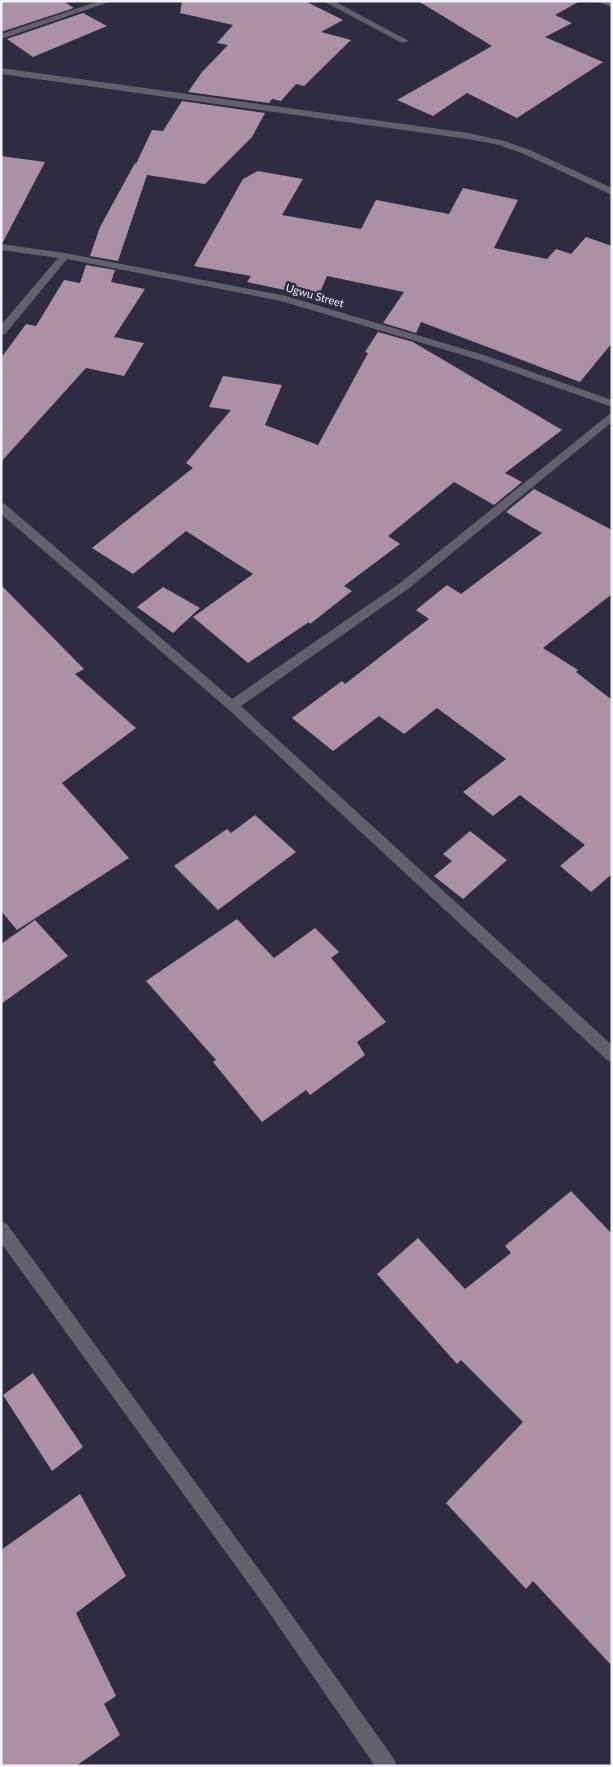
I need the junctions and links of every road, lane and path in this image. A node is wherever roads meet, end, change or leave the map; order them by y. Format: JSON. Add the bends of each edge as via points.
{"nodes":[{"id":1,"x":108,"y":1,"type":"edge"},
{"id":2,"x":327,"y":1,"type":"edge"},
{"id":3,"x":604,"y":1,"type":"edge"},
{"id":4,"x":612,"y":5,"type":"edge"},
{"id":5,"x":1,"y":37,"type":"edge"},
{"id":6,"x":405,"y":41,"type":"dead end"},
{"id":7,"x":1,"y":71,"type":"edge"},
{"id":8,"x":612,"y":192,"type":"edge"},
{"id":9,"x":1,"y":246,"type":"edge"},
{"id":10,"x":65,"y":256,"type":"junction"},
{"id":11,"x":1,"y":332,"type":"edge"},
{"id":12,"x":612,"y":404,"type":"edge"},
{"id":13,"x":612,"y":416,"type":"edge"},
{"id":14,"x":1,"y":507,"type":"edge"},
{"id":15,"x":232,"y":706,"type":"junction"},
{"id":16,"x":612,"y":1055,"type":"edge"},
{"id":17,"x":1,"y":1229,"type":"edge"},
{"id":18,"x":387,"y":1766,"type":"edge"}],
"edges":[{"from":1,"to":5,"type":"street"},
{"from":2,"to":6,"type":"street"},
{"from":3,"to":4,"type":"street"},
{"from":7,"to":8,"type":"street","via":[[468,136],[528,152]]},
{"from":9,"to":10,"type":"street","name":"Ugwu Street"},
{"from":10,"to":11,"type":"street"},
{"from":10,"to":12,"type":"street","name":"Ugwu Street","via":[[282,298],[480,357]]},
{"from":13,"to":15,"type":"street","via":[[404,586]]},
{"from":14,"to":15,"type":"street"},
{"from":15,"to":16,"type":"street"},
{"from":17,"to":18,"type":"street"}]}
